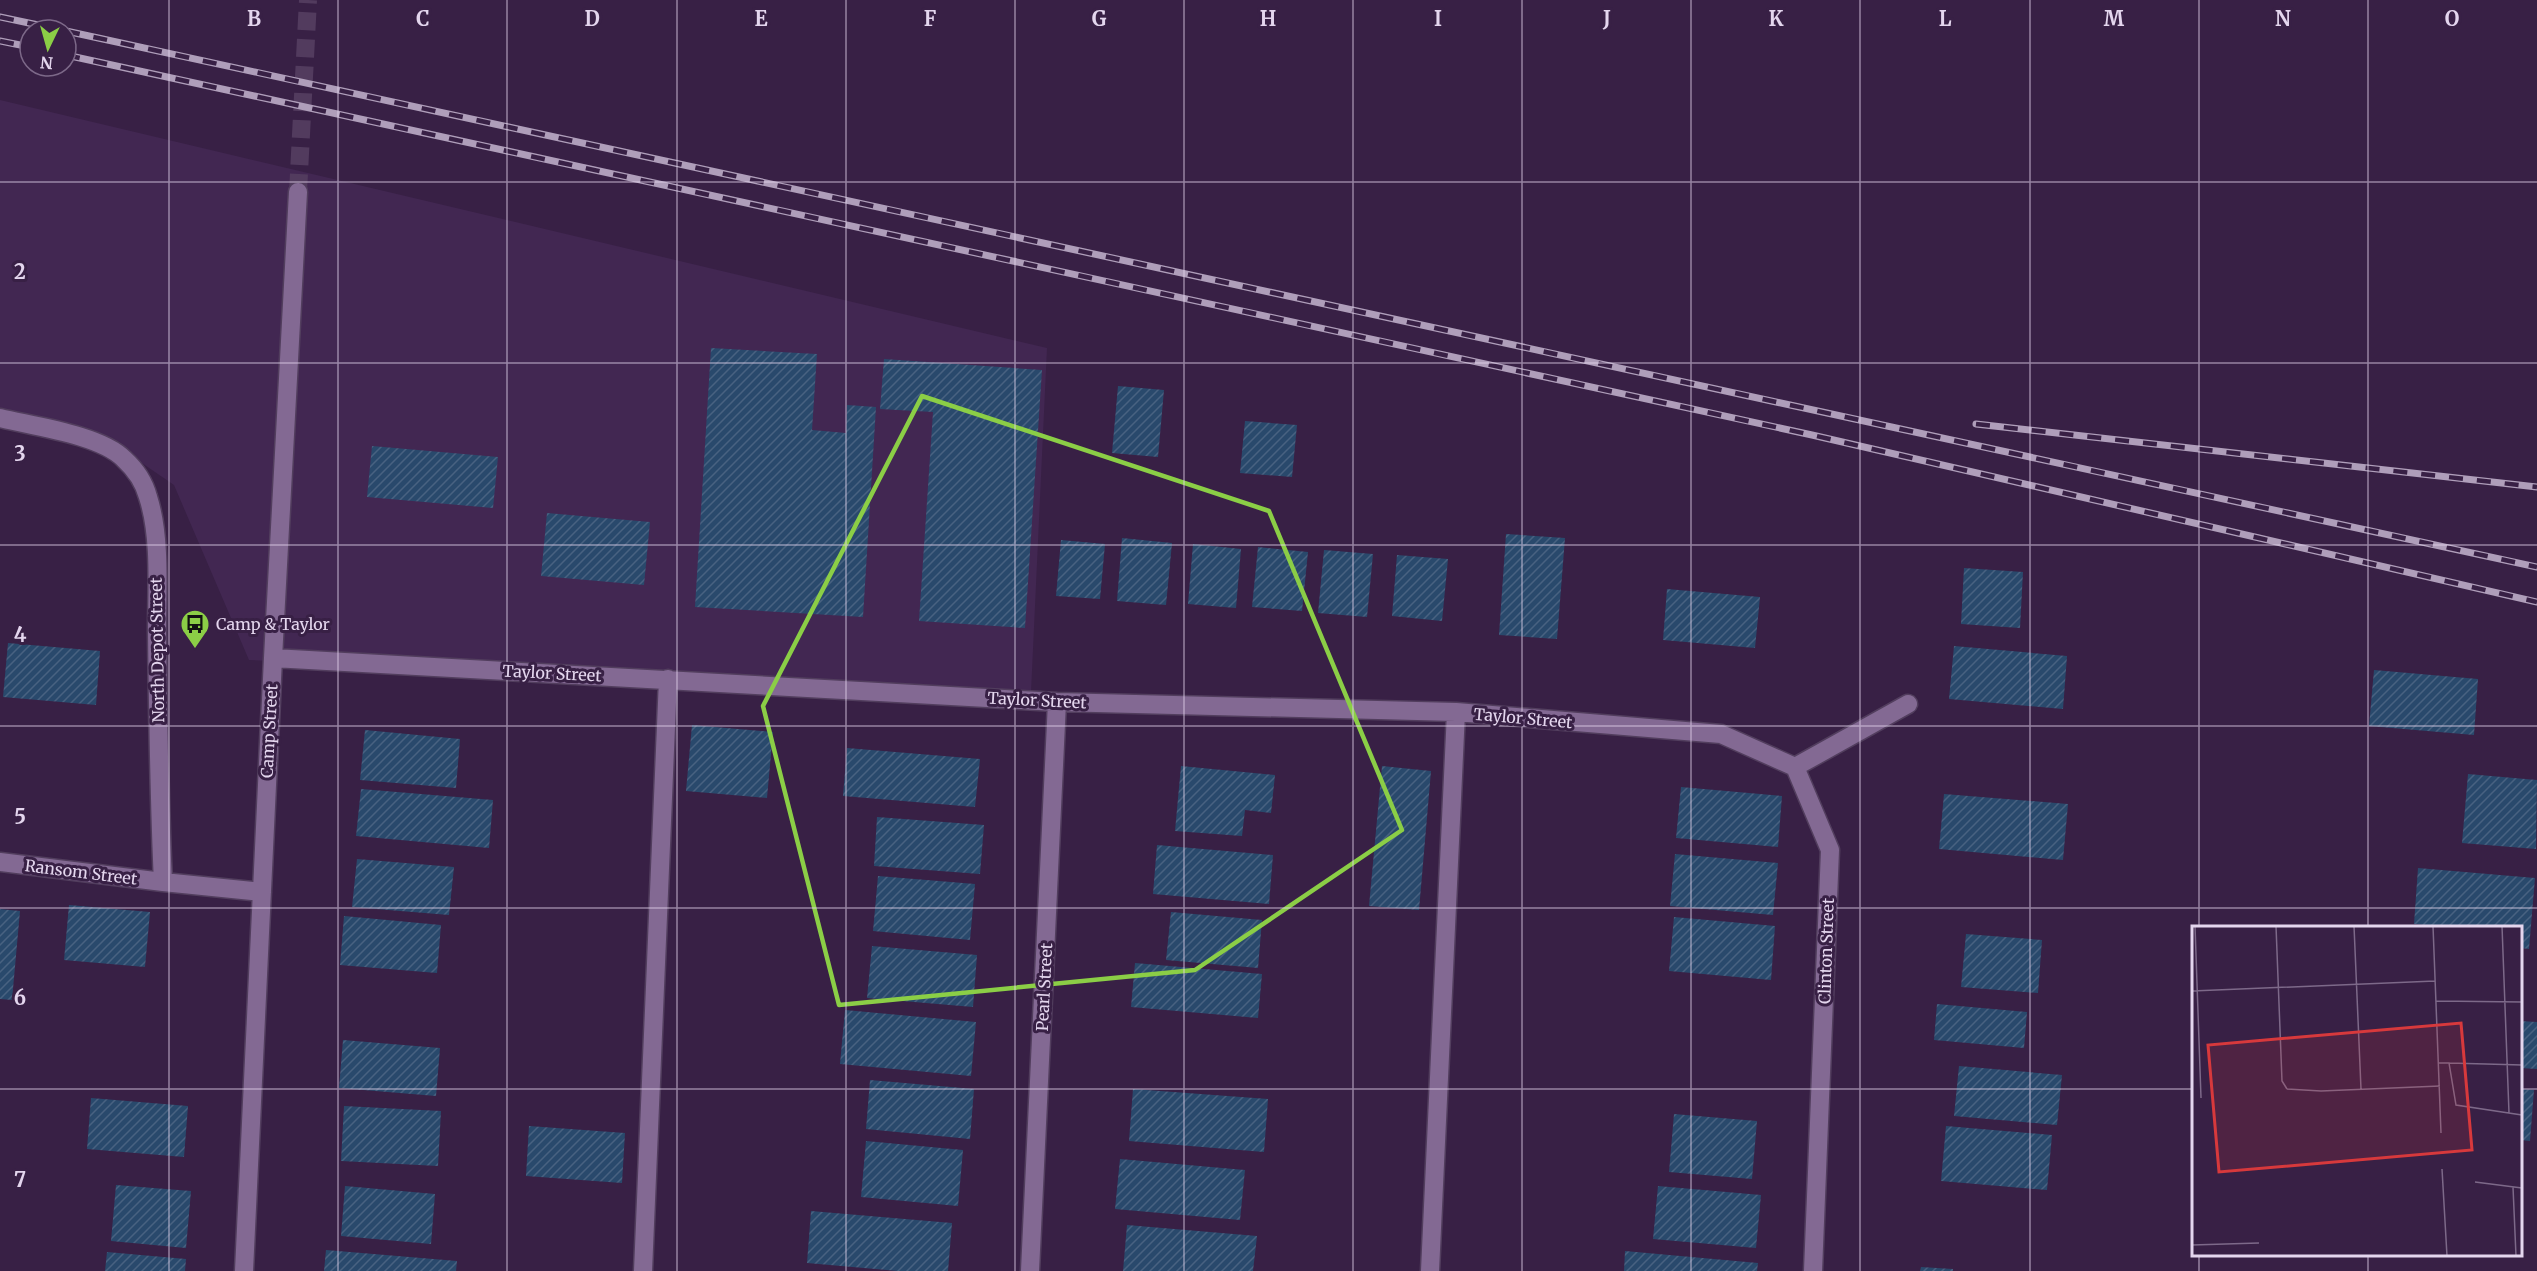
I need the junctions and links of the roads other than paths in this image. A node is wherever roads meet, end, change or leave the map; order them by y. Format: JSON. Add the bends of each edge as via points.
{"nodes":[{"id":1,"x":298,"y":192,"type":"tunnel mouth"},
{"id":2,"x":0,"y":418,"type":"edge"},
{"id":3,"x":273,"y":658,"type":"junction"},
{"id":4,"x":668,"y":679,"type":"junction"},
{"id":5,"x":1058,"y":702,"type":"junction"},
{"id":6,"x":1908,"y":704,"type":"dead end"},
{"id":7,"x":1456,"y":712,"type":"junction"},
{"id":8,"x":1795,"y":767,"type":"junction"},
{"id":9,"x":0,"y":862,"type":"edge"},
{"id":10,"x":163,"y":882,"type":"junction"},
{"id":11,"x":261,"y":892,"type":"junction"},
{"id":12,"x":244,"y":1271,"type":"edge"},
{"id":13,"x":643,"y":1271,"type":"edge"},
{"id":14,"x":1030,"y":1271,"type":"edge"},
{"id":15,"x":1430,"y":1271,"type":"edge"},
{"id":16,"x":1813,"y":1271,"type":"edge"}],
"edges":[{"from":1,"to":3,"type":"street","name":"Camp Street"},
{"from":2,"to":10,"type":"street","name":"North Depot Street","via":[[108,447],[133,469],[148,496],[156,556]]},
{"from":3,"to":4,"type":"street","name":"Taylor Street"},
{"from":3,"to":11,"type":"street","name":"Camp Street"},
{"from":4,"to":5,"type":"street","name":"Taylor Street"},
{"from":4,"to":13,"type":"street"},
{"from":5,"to":7,"type":"street","name":"Taylor Street"},
{"from":5,"to":14,"type":"street","name":"Pearl Street"},
{"from":6,"to":8,"type":"street"},
{"from":7,"to":8,"type":"street","name":"Taylor Street","via":[[1721,734]]},
{"from":7,"to":15,"type":"street"},
{"from":8,"to":16,"type":"street","name":"Clinton Street","via":[[1830,850]]},
{"from":9,"to":10,"type":"street","name":"Ransom Street"},
{"from":10,"to":11,"type":"street"},
{"from":11,"to":12,"type":"street","name":"Camp Street"}]}
